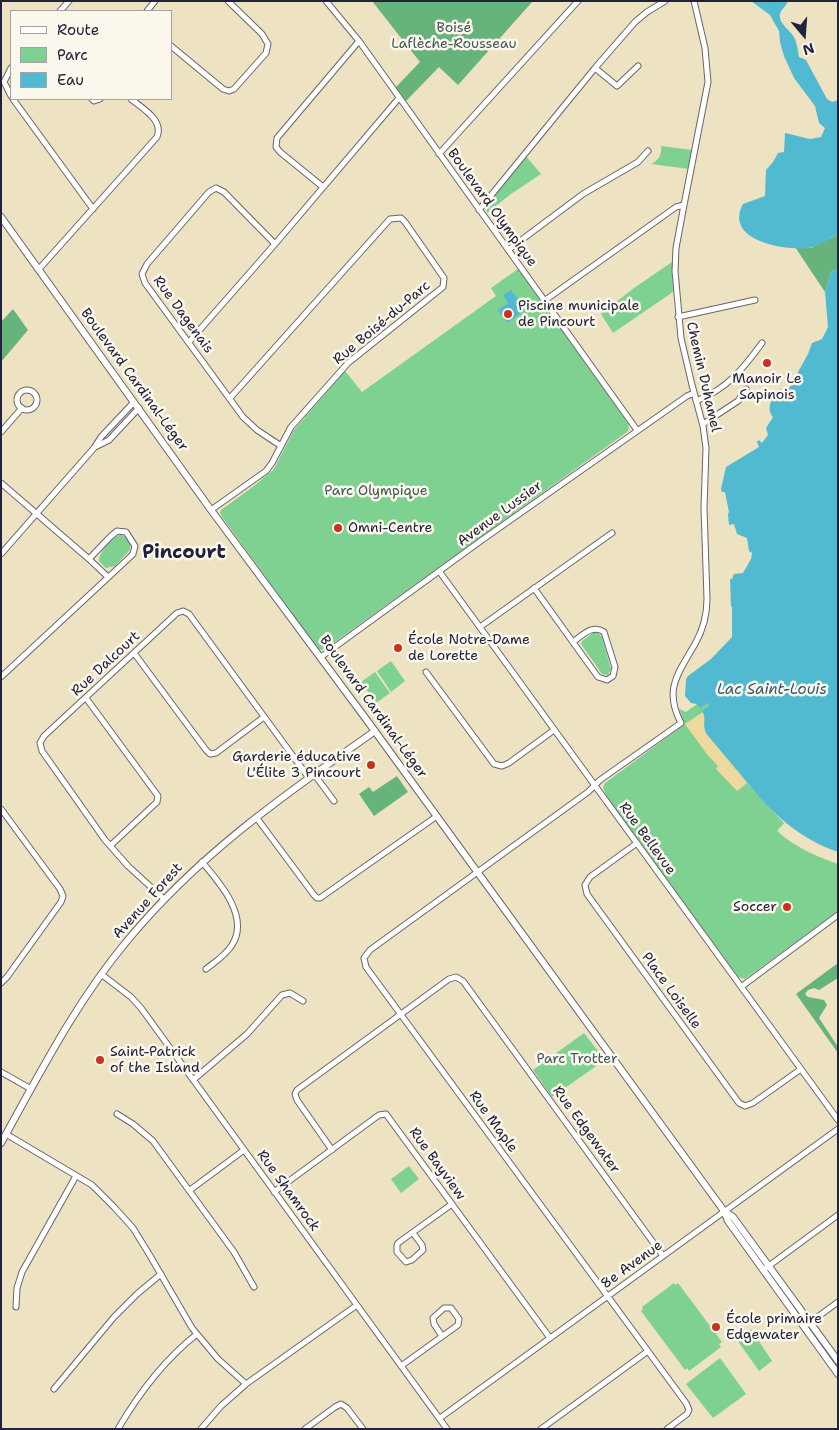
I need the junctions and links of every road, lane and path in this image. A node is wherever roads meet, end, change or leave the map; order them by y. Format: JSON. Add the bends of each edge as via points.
{"nodes":[{"id":1,"x":228,"y":1,"type":"edge"},
{"id":2,"x":326,"y":1,"type":"edge"},
{"id":3,"x":578,"y":1,"type":"edge"},
{"id":4,"x":665,"y":1,"type":"edge"},
{"id":5,"x":694,"y":1,"type":"edge"},
{"id":6,"x":359,"y":41,"type":"junction"},
{"id":7,"x":172,"y":47,"type":"edge"},
{"id":8,"x":638,"y":66,"type":"dead end"},
{"id":9,"x":595,"y":68,"type":"junction"},
{"id":10,"x":10,"y":70,"type":"edge"},
{"id":11,"x":10,"y":94,"type":"edge"},
{"id":12,"x":399,"y":98,"type":"junction"},
{"id":13,"x":13,"y":100,"type":"edge"},
{"id":14,"x":133,"y":100,"type":"edge"},
{"id":15,"x":648,"y":151,"type":"dead end"},
{"id":16,"x":439,"y":154,"type":"junction"},
{"id":17,"x":323,"y":187,"type":"junction"},
{"id":18,"x":684,"y":205,"type":"junction"},
{"id":19,"x":93,"y":209,"type":"junction"},
{"id":20,"x":480,"y":210,"type":"junction"},
{"id":21,"x":1,"y":218,"type":"edge"},
{"id":22,"x":275,"y":244,"type":"junction"},
{"id":23,"x":508,"y":250,"type":"junction"},
{"id":24,"x":39,"y":269,"type":"junction"},
{"id":25,"x":755,"y":300,"type":"dead end"},
{"id":26,"x":544,"y":301,"type":"junction"},
{"id":27,"x":678,"y":317,"type":"junction"},
{"id":28,"x":189,"y":342,"type":"junction"},
{"id":29,"x":762,"y":343,"type":"dead end"},
{"id":30,"x":746,"y":389,"type":"dead end"},
{"id":31,"x":694,"y":393,"type":"junction"},
{"id":32,"x":230,"y":398,"type":"junction"},
{"id":33,"x":134,"y":402,"type":"junction"},
{"id":34,"x":696,"y":402,"type":"junction"},
{"id":35,"x":22,"y":408,"type":"dead end"},
{"id":36,"x":139,"y":408,"type":"junction"},
{"id":37,"x":703,"y":424,"type":"junction"},
{"id":38,"x":637,"y":430,"type":"junction"},
{"id":39,"x":1,"y":432,"type":"edge"},
{"id":40,"x":281,"y":446,"type":"junction"},
{"id":41,"x":94,"y":448,"type":"junction"},
{"id":42,"x":1,"y":482,"type":"edge"},
{"id":43,"x":211,"y":510,"type":"junction"},
{"id":44,"x":37,"y":513,"type":"junction"},
{"id":45,"x":612,"y":533,"type":"dead end"},
{"id":46,"x":1,"y":554,"type":"edge"},
{"id":47,"x":90,"y":559,"type":"junction"},
{"id":48,"x":439,"y":571,"type":"junction"},
{"id":49,"x":108,"y":577,"type":"junction"},
{"id":50,"x":534,"y":588,"type":"junction"},
{"id":51,"x":480,"y":627,"type":"junction"},
{"id":52,"x":574,"y":641,"type":"junction"},
{"id":53,"x":134,"y":653,"type":"junction"},
{"id":54,"x":321,"y":657,"type":"junction"},
{"id":55,"x":426,"y":672,"type":"dead end"},
{"id":56,"x":1,"y":677,"type":"edge"},
{"id":57,"x":86,"y":698,"type":"junction"},
{"id":58,"x":264,"y":717,"type":"junction"},
{"id":59,"x":554,"y":730,"type":"junction"},
{"id":60,"x":375,"y":731,"type":"junction"},
{"id":61,"x":312,"y":776,"type":"junction"},
{"id":62,"x":594,"y":786,"type":"junction"},
{"id":63,"x":334,"y":800,"type":"dead end"},
{"id":64,"x":1,"y":808,"type":"edge"},
{"id":65,"x":437,"y":816,"type":"junction"},
{"id":66,"x":256,"y":817,"type":"junction"},
{"id":67,"x":637,"y":843,"type":"junction"},
{"id":68,"x":111,"y":846,"type":"junction"},
{"id":69,"x":202,"y":862,"type":"junction"},
{"id":70,"x":478,"y":872,"type":"junction"},
{"id":71,"x":164,"y":899,"type":"junction"},
{"id":72,"x":838,"y":915,"type":"edge"},
{"id":73,"x":206,"y":970,"type":"dead end"},
{"id":74,"x":101,"y":974,"type":"junction"},
{"id":75,"x":1,"y":982,"type":"edge"},
{"id":76,"x":741,"y":986,"type":"junction"},
{"id":77,"x":303,"y":1001,"type":"dead end"},
{"id":78,"x":401,"y":1014,"type":"junction"},
{"id":79,"x":801,"y":1069,"type":"junction"},
{"id":80,"x":1,"y":1072,"type":"edge"},
{"id":81,"x":193,"y":1080,"type":"junction"},
{"id":82,"x":31,"y":1089,"type":"junction"},
{"id":83,"x":117,"y":1114,"type":"dead end"},
{"id":84,"x":837,"y":1115,"type":"edge"},
{"id":85,"x":838,"y":1129,"type":"edge"},
{"id":86,"x":6,"y":1134,"type":"junction"},
{"id":87,"x":1,"y":1143,"type":"edge"},
{"id":88,"x":244,"y":1150,"type":"junction"},
{"id":89,"x":332,"y":1150,"type":"junction"},
{"id":90,"x":76,"y":1176,"type":"junction"},
{"id":91,"x":190,"y":1190,"type":"junction"},
{"id":92,"x":274,"y":1192,"type":"junction"},
{"id":93,"x":452,"y":1204,"type":"junction"},
{"id":94,"x":724,"y":1211,"type":"junction"},
{"id":95,"x":838,"y":1215,"type":"edge"},
{"id":96,"x":413,"y":1233,"type":"junction"},
{"id":97,"x":663,"y":1256,"type":"junction"},
{"id":98,"x":766,"y":1268,"type":"junction"},
{"id":99,"x":161,"y":1274,"type":"junction"},
{"id":100,"x":254,"y":1287,"type":"dead end"},
{"id":101,"x":607,"y":1296,"type":"junction"},
{"id":102,"x":838,"y":1302,"type":"edge"},
{"id":103,"x":357,"y":1304,"type":"junction"},
{"id":104,"x":16,"y":1307,"type":"dead end"},
{"id":105,"x":806,"y":1325,"type":"junction"},
{"id":106,"x":197,"y":1334,"type":"junction"},
{"id":107,"x":442,"y":1336,"type":"junction"},
{"id":108,"x":550,"y":1338,"type":"junction"},
{"id":109,"x":648,"y":1351,"type":"junction"},
{"id":110,"x":838,"y":1361,"type":"edge"},
{"id":111,"x":402,"y":1366,"type":"junction"},
{"id":112,"x":838,"y":1374,"type":"edge"},
{"id":113,"x":246,"y":1384,"type":"junction"},
{"id":114,"x":54,"y":1389,"type":"dead end"},
{"id":115,"x":440,"y":1418,"type":"junction"},
{"id":116,"x":118,"y":1429,"type":"edge"},
{"id":117,"x":201,"y":1429,"type":"edge"},
{"id":118,"x":305,"y":1429,"type":"edge"},
{"id":119,"x":363,"y":1429,"type":"edge"},
{"id":120,"x":447,"y":1429,"type":"edge"},
{"id":121,"x":541,"y":1429,"type":"edge"},
{"id":122,"x":666,"y":1429,"type":"edge"}],
"edges":[{"from":1,"to":7,"type":"street","via":[[268,44],[266,53],[234,89],[223,89]]},
{"from":2,"to":6,"type":"street","name":"Boulevard Olympique"},
{"from":3,"to":16,"type":"street"},
{"from":4,"to":9,"type":"street","via":[[640,17]]},
{"from":5,"to":18,"type":"street","name":"Chemin Duhamel","via":[[705,48],[708,82]]},
{"from":6,"to":12,"type":"street","name":"Boulevard Olympique"},
{"from":6,"to":17,"type":"street","via":[[276,138],[280,152]]},
{"from":8,"to":9,"type":"street","via":[[617,86]]},
{"from":9,"to":20,"type":"street"},
{"from":10,"to":11,"type":"street","via":[[4,82]]},
{"from":12,"to":16,"type":"street","name":"Boulevard Olympique"},
{"from":12,"to":17,"type":"street"},
{"from":13,"to":19,"type":"street"},
{"from":14,"to":19,"type":"street","via":[[156,120],[159,134]]},
{"from":15,"to":23,"type":"street","via":[[638,162],[583,194]]},
{"from":16,"to":20,"type":"street","name":"Boulevard Olympique"},
{"from":17,"to":22,"type":"street"},
{"from":18,"to":26,"type":"street","via":[[678,205]]},
{"from":18,"to":27,"type":"street","name":"Chemin Duhamel","via":[[675,265]]},
{"from":19,"to":24,"type":"street"},
{"from":20,"to":23,"type":"street","name":"Boulevard Olympique"},
{"from":21,"to":24,"type":"street","name":"Boulevard Cardinal-Léger"},
{"from":22,"to":28,"type":"street"},
{"from":22,"to":28,"type":"street","name":"Rue Dagenais","via":[[224,192],[216,188],[209,192],[142,271],[145,283]]},
{"from":23,"to":26,"type":"street","name":"Boulevard Olympique"},
{"from":24,"to":33,"type":"street","name":"Boulevard Cardinal-Léger"},
{"from":25,"to":27,"type":"street"},
{"from":26,"to":38,"type":"street","name":"Boulevard Olympique"},
{"from":27,"to":31,"type":"street","name":"Chemin Duhamel"},
{"from":28,"to":32,"type":"street","name":"Rue Dagenais"},
{"from":29,"to":34,"type":"street","via":[[739,374]]},
{"from":30,"to":37,"type":"street","via":[[738,401]]},
{"from":31,"to":34,"type":"street","name":"Chemin Duhamel"},
{"from":31,"to":38,"type":"street","name":"Avenue Lussier"},
{"from":32,"to":40,"type":"street","name":"Rue Dagenais","via":[[250,424]]},
{"from":32,"to":40,"type":"street","name":"Rue Boisé-du-Parc","via":[[390,219],[401,218],[444,278],[443,287],[348,363],[300,416]]},
{"from":33,"to":36,"type":"street","name":"Boulevard Cardinal-Léger"},
{"from":33,"to":41,"type":"street"},
{"from":34,"to":37,"type":"street","name":"Chemin Duhamel"},
{"from":35,"to":39,"type":"street"},
{"from":36,"to":41,"type":"street","via":[[110,440]]},
{"from":36,"to":43,"type":"street","name":"Boulevard Cardinal-Léger"},
{"from":37,"to":62,"type":"street","name":"Chemin Duhamel","via":[[707,454],[704,508],[707,606],[699,636],[674,682],[675,708],[681,723]]},
{"from":38,"to":48,"type":"street","name":"Avenue Lussier"},
{"from":40,"to":43,"type":"street","name":"Rue Boisé-du-Parc","via":[[266,471]]},
{"from":41,"to":44,"type":"street"},
{"from":42,"to":44,"type":"street"},
{"from":43,"to":54,"type":"street","name":"Boulevard Cardinal-Léger"},
{"from":44,"to":46,"type":"street"},
{"from":44,"to":47,"type":"street"},
{"from":45,"to":50,"type":"street"},
{"from":47,"to":49,"type":"street"},
{"from":47,"to":49,"type":"street","via":[[113,533],[126,532],[135,550]]},
{"from":48,"to":51,"type":"street","name":"Rue Bellevue"},
{"from":48,"to":54,"type":"street","name":"Avenue Lussier"},
{"from":49,"to":56,"type":"street"},
{"from":50,"to":51,"type":"street"},
{"from":50,"to":52,"type":"street"},
{"from":51,"to":59,"type":"street","name":"Rue Bellevue"},
{"from":52,"to":52,"type":"street","via":[[598,677],[604,680],[613,676],[615,667],[604,632],[598,628],[591,630]]},
{"from":53,"to":57,"type":"street","name":"Rue Dalcourt"},
{"from":53,"to":58,"type":"street","via":[[210,754],[216,753]]},
{"from":53,"to":58,"type":"street","name":"Rue Dalcourt","via":[[177,613],[186,612]]},
{"from":54,"to":60,"type":"street","name":"Boulevard Cardinal-Léger"},
{"from":55,"to":59,"type":"street","via":[[494,764],[502,766],[509,763]]},
{"from":57,"to":68,"type":"street","name":"Rue Dalcourt","via":[[44,736],[39,746]]},
{"from":57,"to":68,"type":"street","via":[[158,796],[157,802]]},
{"from":58,"to":61,"type":"street","name":"Rue Dalcourt"},
{"from":59,"to":62,"type":"street","name":"Rue Bellevue"},
{"from":60,"to":61,"type":"street","name":"Avenue Forest"},
{"from":60,"to":65,"type":"street","name":"Boulevard Cardinal-Léger"},
{"from":61,"to":63,"type":"street","name":"Rue Dalcourt"},
{"from":61,"to":66,"type":"street","name":"Avenue Forest"},
{"from":62,"to":67,"type":"street","name":"Rue Bellevue"},
{"from":62,"to":70,"type":"street"},
{"from":64,"to":75,"type":"street","via":[[63,896],[7,978]]},
{"from":65,"to":66,"type":"street","via":[[320,898],[315,897]]},
{"from":65,"to":70,"type":"street","name":"Boulevard Cardinal-Léger"},
{"from":66,"to":69,"type":"street","name":"Avenue Forest"},
{"from":67,"to":76,"type":"street","name":"Rue Bellevue"},
{"from":67,"to":79,"type":"street","name":"Place Loiselle","via":[[586,881],[585,889],[598,909],[739,1103],[745,1106],[753,1103]]},
{"from":68,"to":71,"type":"street","name":"Rue Dalcourt"},
{"from":69,"to":71,"type":"street","name":"Avenue Forest"},
{"from":69,"to":73,"type":"street","via":[[226,893],[238,926],[229,949]]},
{"from":70,"to":78,"type":"street","name":"Rue Maple","via":[[370,950],[364,958],[366,967]]},
{"from":70,"to":94,"type":"street","name":"Boulevard Cardinal-Léger"},
{"from":71,"to":74,"type":"street","name":"Avenue Forest"},
{"from":72,"to":76,"type":"street"},
{"from":74,"to":81,"type":"street","name":"Rue Shamrock","via":[[138,1005]]},
{"from":74,"to":82,"type":"street","name":"Avenue Forest"},
{"from":76,"to":79,"type":"street","name":"Rue Bellevue"},
{"from":77,"to":81,"type":"street","via":[[290,993],[282,995],[247,1034]]},
{"from":78,"to":89,"type":"street","via":[[297,1090],[295,1097]]},
{"from":78,"to":97,"type":"street","name":"Rue Edgewater","via":[[452,977],[463,981]]},
{"from":78,"to":101,"type":"street","name":"Rue Maple"},
{"from":79,"to":84,"type":"street","name":"Rue Bellevue"},
{"from":80,"to":82,"type":"street"},
{"from":81,"to":88,"type":"street","name":"Rue Shamrock"},
{"from":82,"to":86,"type":"street","name":"Avenue Forest"},
{"from":83,"to":91,"type":"street","via":[[153,1141]]},
{"from":85,"to":94,"type":"street","name":"8e Avenue"},
{"from":86,"to":87,"type":"street","name":"Avenue Forest"},
{"from":86,"to":90,"type":"street"},
{"from":88,"to":91,"type":"street"},
{"from":88,"to":92,"type":"street","name":"Rue Shamrock"},
{"from":89,"to":92,"type":"street","name":"Rue Bayview"},
{"from":89,"to":93,"type":"street","name":"Rue Bayview","via":[[379,1115],[386,1114]]},
{"from":90,"to":99,"type":"street","via":[[92,1185],[133,1228]]},
{"from":90,"to":104,"type":"street","via":[[22,1272]]},
{"from":91,"to":100,"type":"street","via":[[234,1252]]},
{"from":92,"to":103,"type":"street","name":"Rue Shamrock"},
{"from":93,"to":96,"type":"street"},
{"from":93,"to":108,"type":"street","name":"Rue Bayview"},
{"from":94,"to":97,"type":"street","name":"8e Avenue"},
{"from":94,"to":98,"type":"street","name":"Boulevard Cardinal-Léger","via":[[728,1221]]},
{"from":95,"to":98,"type":"street"},
{"from":96,"to":96,"type":"street","via":[[396,1247],[406,1262],[423,1250]]},
{"from":97,"to":101,"type":"street","name":"8e Avenue"},
{"from":98,"to":105,"type":"street","name":"Boulevard Cardinal-Léger"},
{"from":99,"to":106,"type":"street"},
{"from":99,"to":114,"type":"street","via":[[114,1317]]},
{"from":101,"to":108,"type":"street","name":"8e Avenue"},
{"from":101,"to":109,"type":"street","name":"Rue Maple"},
{"from":102,"to":105,"type":"street"},
{"from":103,"to":111,"type":"street","name":"Rue Shamrock"},
{"from":103,"to":113,"type":"street"},
{"from":105,"to":110,"type":"street","name":"Boulevard Cardinal-Léger"},
{"from":105,"to":112,"type":"street","name":"Boulevard Cardinal-Léger"},
{"from":106,"to":113,"type":"street"},
{"from":106,"to":116,"type":"street","via":[[144,1388]]},
{"from":107,"to":107,"type":"street","via":[[459,1323],[451,1308],[444,1308],[433,1318]]},
{"from":107,"to":111,"type":"street"},
{"from":108,"to":115,"type":"street","name":"8e Avenue"},
{"from":109,"to":121,"type":"street"},
{"from":109,"to":122,"type":"street","name":"Rue Maple","via":[[689,1410]]},
{"from":111,"to":115,"type":"street","name":"Rue Shamrock"},
{"from":113,"to":117,"type":"street"},
{"from":115,"to":120,"type":"street","name":"Rue Shamrock"},
{"from":118,"to":119,"type":"street","via":[[341,1404],[348,1408]]}]}
